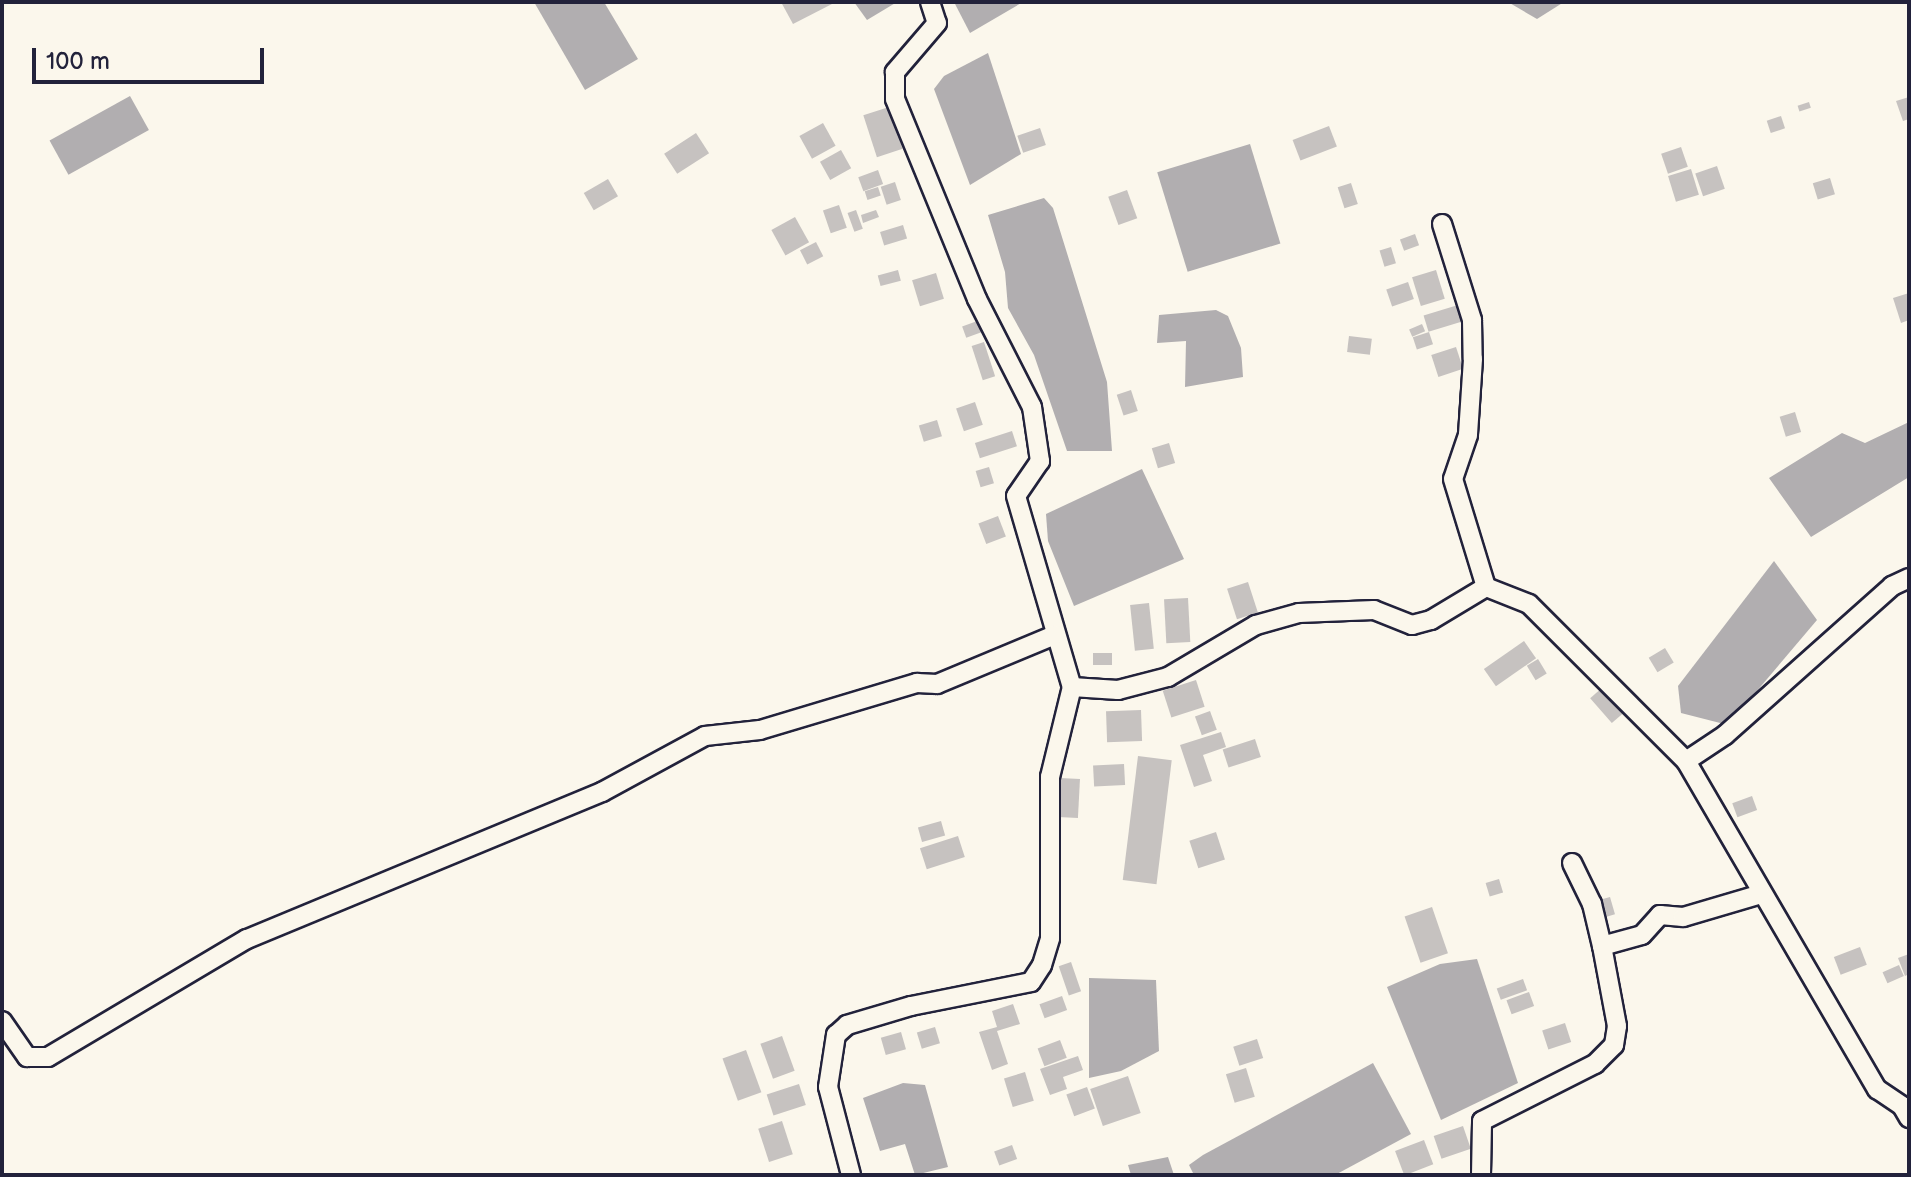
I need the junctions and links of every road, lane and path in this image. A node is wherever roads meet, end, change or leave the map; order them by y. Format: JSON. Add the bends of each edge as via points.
{"nodes":[{"id":1,"x":930,"y":2,"type":"edge"},
{"id":2,"x":1442,"y":224,"type":"dead end"},
{"id":3,"x":1909,"y":578,"type":"edge"},
{"id":4,"x":1486,"y":587,"type":"junction"},
{"id":5,"x":1055,"y":635,"type":"junction"},
{"id":6,"x":1072,"y":687,"type":"junction"},
{"id":7,"x":1686,"y":761,"type":"junction"},
{"id":8,"x":1572,"y":863,"type":"dead end"},
{"id":9,"x":1761,"y":894,"type":"junction"},
{"id":10,"x":1602,"y":946,"type":"junction"},
{"id":11,"x":2,"y":1021,"type":"edge"},
{"id":12,"x":1909,"y":1118,"type":"edge"},
{"id":13,"x":851,"y":1175,"type":"edge"},
{"id":14,"x":1481,"y":1175,"type":"edge"}],
"edges":[{"from":1,"to":5,"type":"street","via":[[937,23],[895,72],[895,99],[977,299],[1032,407],[1040,461],[1016,496]]},
{"from":2,"to":4,"type":"street","via":[[1472,320],[1468,435],[1453,479]]},
{"from":3,"to":7,"type":"street","via":[[1892,586],[1725,735]]},
{"from":4,"to":6,"type":"street","via":[[1421,623],[1412,625],[1364,609],[1299,613],[1256,625],[1168,677],[1118,690]]},
{"from":4,"to":7,"type":"street","via":[[1529,604]]},
{"from":5,"to":6,"type":"street"},
{"from":5,"to":11,"type":"street","via":[[937,684],[917,683],[760,730],[705,736],[602,792],[247,939],[48,1057],[27,1057]]},
{"from":6,"to":13,"type":"street","via":[[1050,777],[1050,938],[1042,965],[1031,982],[911,1006],[847,1025],[836,1035],[828,1056],[828,1087]]},
{"from":7,"to":9,"type":"street"},
{"from":8,"to":10,"type":"street","via":[[1592,904]]},
{"from":9,"to":10,"type":"street","via":[[1683,917],[1660,915],[1642,935]]},
{"from":9,"to":12,"type":"street","via":[[1877,1089],[1902,1106]]},
{"from":10,"to":14,"type":"street","via":[[1617,1026],[1614,1045],[1595,1064],[1482,1121]]}]}
